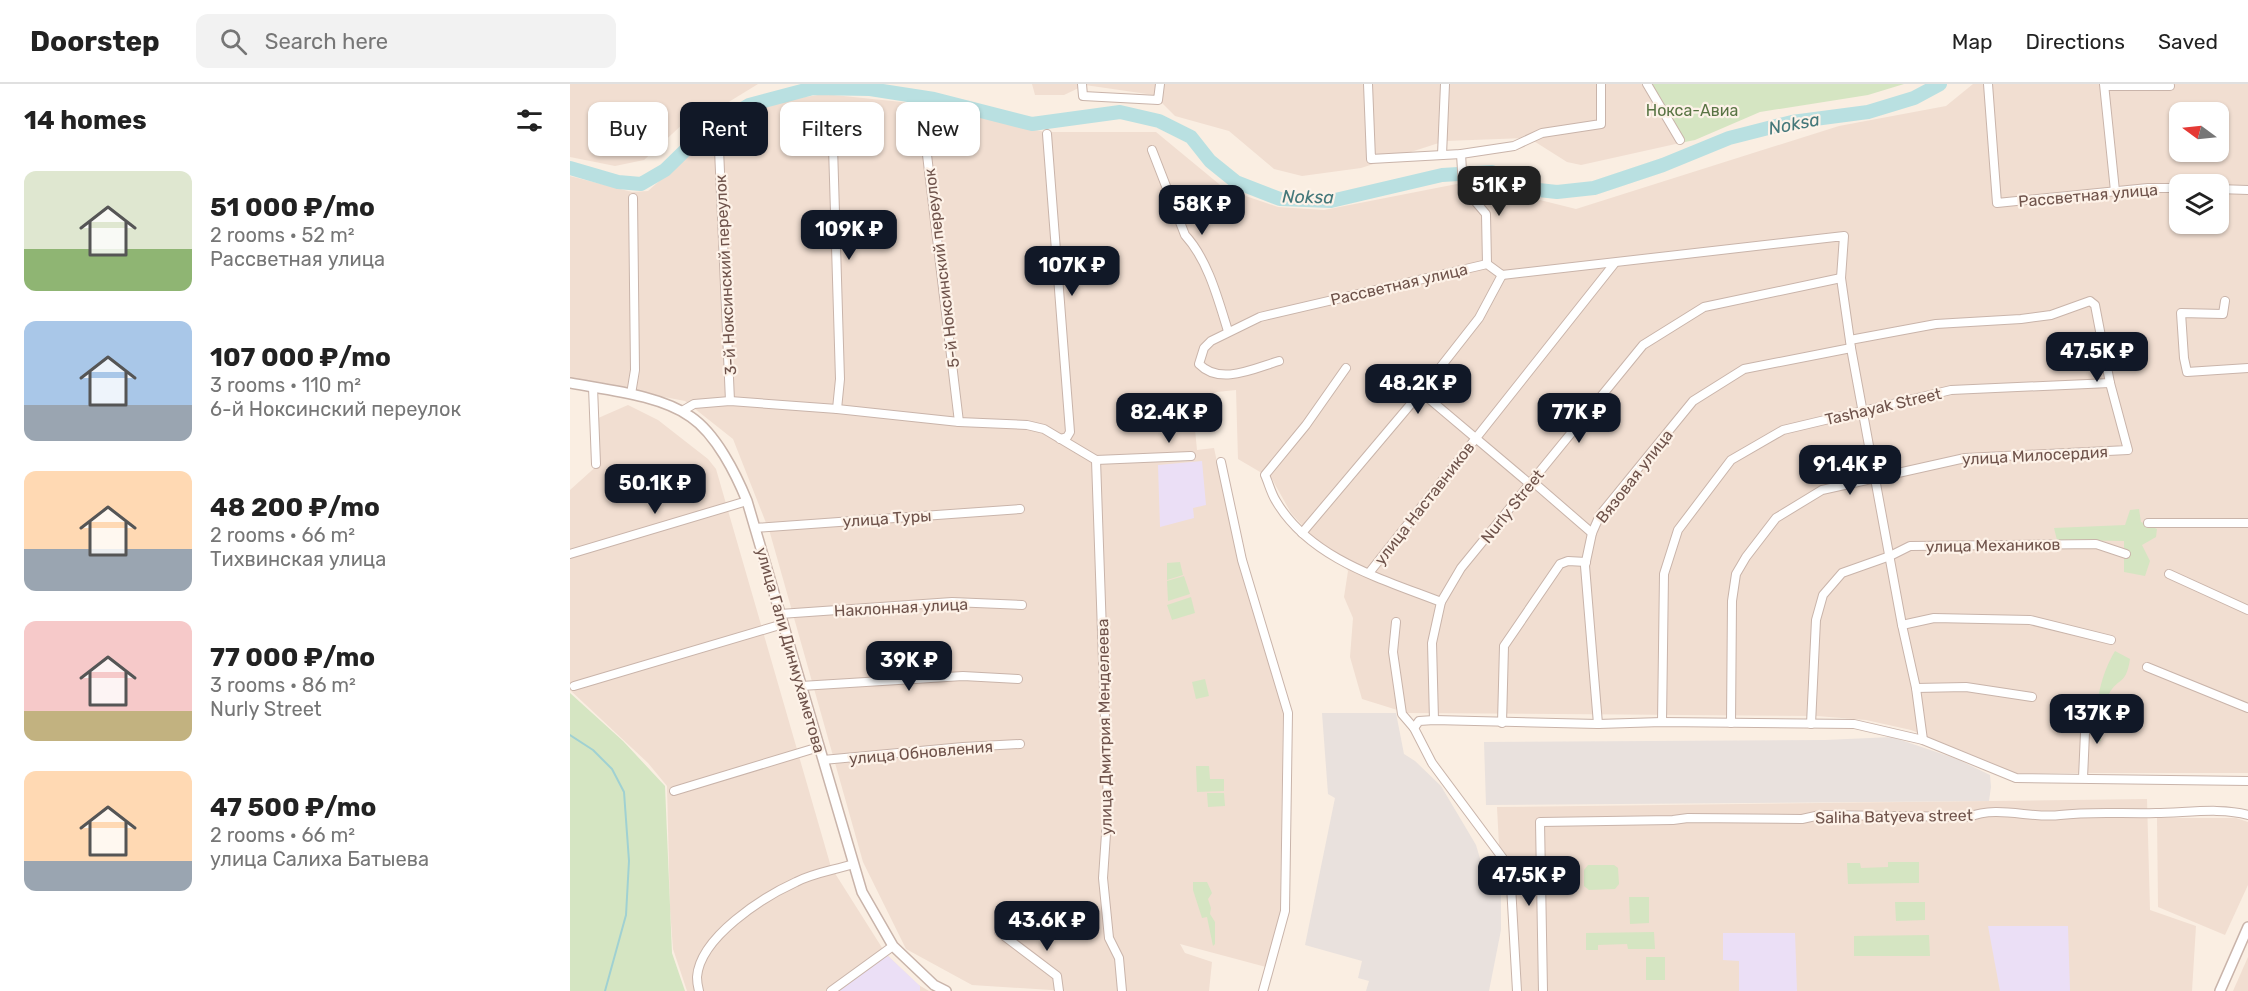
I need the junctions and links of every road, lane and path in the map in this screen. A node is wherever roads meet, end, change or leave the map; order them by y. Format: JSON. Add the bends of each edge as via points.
{"nodes":[{"id":1,"x":1082,"y":84,"type":"edge"},
{"id":2,"x":1160,"y":84,"type":"edge"},
{"id":3,"x":1368,"y":84,"type":"edge"},
{"id":4,"x":1444,"y":84,"type":"edge"},
{"id":5,"x":1601,"y":84,"type":"edge"},
{"id":6,"x":1647,"y":84,"type":"edge"},
{"id":7,"x":1988,"y":84,"type":"edge"},
{"id":8,"x":2104,"y":85,"type":"edge"},
{"id":9,"x":2170,"y":86,"type":"dead end"},
{"id":10,"x":1047,"y":134,"type":"dead end"},
{"id":11,"x":1680,"y":140,"type":"dead end"},
{"id":12,"x":1152,"y":150,"type":"dead end"},
{"id":13,"x":1461,"y":154,"type":"junction"},
{"id":14,"x":1442,"y":155,"type":"junction"},
{"id":15,"x":719,"y":156,"type":"edge"},
{"id":16,"x":833,"y":156,"type":"edge"},
{"id":17,"x":927,"y":156,"type":"edge"},
{"id":18,"x":2169,"y":188,"type":"edge"},
{"id":19,"x":2229,"y":189,"type":"edge"},
{"id":20,"x":2248,"y":190,"type":"edge"},
{"id":21,"x":2115,"y":191,"type":"junction"},
{"id":22,"x":633,"y":198,"type":"dead end"},
{"id":23,"x":1487,"y":264,"type":"junction"},
{"id":24,"x":1614,"y":264,"type":"junction"},
{"id":25,"x":1502,"y":276,"type":"junction"},
{"id":26,"x":1841,"y":278,"type":"junction"},
{"id":27,"x":2225,"y":301,"type":"dead end"},
{"id":28,"x":1228,"y":331,"type":"junction"},
{"id":29,"x":1850,"y":344,"type":"junction"},
{"id":30,"x":1279,"y":361,"type":"dead end"},
{"id":31,"x":1346,"y":368,"type":"dead end"},
{"id":32,"x":2248,"y":368,"type":"edge"},
{"id":33,"x":570,"y":383,"type":"edge"},
{"id":34,"x":2110,"y":383,"type":"junction"},
{"id":35,"x":593,"y":387,"type":"junction"},
{"id":36,"x":1421,"y":392,"type":"junction"},
{"id":37,"x":631,"y":394,"type":"junction"},
{"id":38,"x":730,"y":401,"type":"junction"},
{"id":39,"x":837,"y":409,"type":"junction"},
{"id":40,"x":682,"y":411,"type":"junction"},
{"id":41,"x":1862,"y":411,"type":"junction"},
{"id":42,"x":960,"y":422,"type":"junction"},
{"id":43,"x":1060,"y":439,"type":"junction"},
{"id":44,"x":1476,"y":439,"type":"junction"},
{"id":45,"x":1191,"y":456,"type":"dead end"},
{"id":46,"x":1096,"y":460,"type":"junction"},
{"id":47,"x":1221,"y":462,"type":"dead end"},
{"id":48,"x":596,"y":464,"type":"dead end"},
{"id":49,"x":1875,"y":477,"type":"junction"},
{"id":50,"x":1531,"y":482,"type":"junction"},
{"id":51,"x":747,"y":501,"type":"junction"},
{"id":52,"x":1020,"y":509,"type":"dead end"},
{"id":53,"x":2148,"y":523,"type":"dead end"},
{"id":54,"x":2248,"y":523,"type":"edge"},
{"id":55,"x":755,"y":528,"type":"junction"},
{"id":56,"x":1302,"y":533,"type":"junction"},
{"id":57,"x":1592,"y":533,"type":"junction"},
{"id":58,"x":570,"y":554,"type":"edge"},
{"id":59,"x":2126,"y":554,"type":"dead end"},
{"id":60,"x":1890,"y":556,"type":"junction"},
{"id":61,"x":1586,"y":562,"type":"junction"},
{"id":62,"x":1369,"y":573,"type":"junction"},
{"id":63,"x":2169,"y":574,"type":"dead end"},
{"id":64,"x":1441,"y":602,"type":"junction"},
{"id":65,"x":1022,"y":605,"type":"dead end"},
{"id":66,"x":2248,"y":610,"type":"edge"},
{"id":67,"x":780,"y":614,"type":"junction"},
{"id":68,"x":1396,"y":622,"type":"dead end"},
{"id":69,"x":783,"y":624,"type":"junction"},
{"id":70,"x":1902,"y":625,"type":"junction"},
{"id":71,"x":2111,"y":640,"type":"dead end"},
{"id":72,"x":2146,"y":667,"type":"dead end"},
{"id":73,"x":1018,"y":679,"type":"dead end"},
{"id":74,"x":574,"y":686,"type":"dead end"},
{"id":75,"x":801,"y":686,"type":"junction"},
{"id":76,"x":1916,"y":688,"type":"junction"},
{"id":77,"x":2032,"y":697,"type":"dead end"},
{"id":78,"x":2061,"y":702,"type":"dead end"},
{"id":79,"x":2248,"y":708,"type":"edge"},
{"id":80,"x":1434,"y":720,"type":"junction"},
{"id":81,"x":1662,"y":722,"type":"junction"},
{"id":82,"x":1502,"y":723,"type":"junction"},
{"id":83,"x":1731,"y":723,"type":"junction"},
{"id":84,"x":1598,"y":724,"type":"junction"},
{"id":85,"x":1811,"y":724,"type":"junction"},
{"id":86,"x":1414,"y":728,"type":"junction"},
{"id":87,"x":1923,"y":740,"type":"junction"},
{"id":88,"x":1020,"y":744,"type":"dead end"},
{"id":89,"x":819,"y":747,"type":"junction"},
{"id":90,"x":823,"y":760,"type":"junction"},
{"id":91,"x":2083,"y":778,"type":"junction"},
{"id":92,"x":2248,"y":781,"type":"edge"},
{"id":93,"x":674,"y":791,"type":"dead end"},
{"id":94,"x":2248,"y":815,"type":"edge"},
{"id":95,"x":853,"y":864,"type":"junction"},
{"id":96,"x":2248,"y":927,"type":"edge"},
{"id":97,"x":999,"y":932,"type":"dead end"},
{"id":98,"x":893,"y":946,"type":"junction"},
{"id":99,"x":699,"y":991,"type":"edge"},
{"id":100,"x":831,"y":991,"type":"edge"},
{"id":101,"x":946,"y":991,"type":"edge"},
{"id":102,"x":1059,"y":991,"type":"edge"},
{"id":103,"x":1122,"y":991,"type":"edge"},
{"id":104,"x":1263,"y":991,"type":"edge"},
{"id":105,"x":1517,"y":991,"type":"edge"},
{"id":106,"x":1543,"y":991,"type":"edge"},
{"id":107,"x":2220,"y":991,"type":"edge"}],
"edges":[{"from":1,"to":2,"type":"street","via":[[1083,96],[1158,100]]},
{"from":3,"to":14,"type":"street","via":[[1371,159]]},
{"from":4,"to":14,"type":"street"},
{"from":5,"to":13,"type":"street","via":[[1601,124],[1542,134],[1514,146]]},
{"from":6,"to":11,"type":"street"},
{"from":7,"to":21,"type":"street","name":"Рассветная улица","via":[[1997,203]]},
{"from":8,"to":9,"type":"street"},
{"from":8,"to":21,"type":"street"},
{"from":10,"to":43,"type":"street","via":[[1070,432]]},
{"from":12,"to":28,"type":"street"},
{"from":13,"to":14,"type":"street"},
{"from":13,"to":23,"type":"street","via":[[1463,187],[1486,214]]},
{"from":15,"to":38,"type":"street","name":"3-й Ноксинский переулок"},
{"from":16,"to":39,"type":"street","via":[[840,379]]},
{"from":17,"to":42,"type":"street","name":"5-й Ноксинский переулок"},
{"from":18,"to":21,"type":"street","name":"Рассветная улица"},
{"from":19,"to":20,"type":"street"},
{"from":22,"to":37,"type":"street","via":[[635,370]]},
{"from":23,"to":25,"type":"street","name":"Рассветная улица"},
{"from":23,"to":28,"type":"street","name":"Рассветная улица","via":[[1260,317]]},
{"from":24,"to":25,"type":"street"},
{"from":24,"to":26,"type":"street","via":[[1844,236]]},
{"from":24,"to":44,"type":"street","name":"улица Наставников"},
{"from":25,"to":36,"type":"street","via":[[1479,318]]},
{"from":26,"to":29,"type":"street"},
{"from":26,"to":50,"type":"street","name":"Nurly Street","via":[[1704,307],[1643,345]]},
{"from":27,"to":32,"type":"street","via":[[2223,314],[2181,313],[2187,372]]},
{"from":28,"to":30,"type":"street","name":"Рассветная улица","via":[[1204,348],[1199,359],[1203,369],[1229,376]]},
{"from":29,"to":34,"type":"street","name":"Вязовая улица","via":[[1936,324],[2051,315],[2090,301],[2095,305]]},
{"from":29,"to":41,"type":"street"},
{"from":29,"to":57,"type":"street","name":"Вязовая улица","via":[[1744,369],[1693,401],[1600,514]]},
{"from":31,"to":56,"type":"street","via":[[1265,475],[1276,501]]},
{"from":33,"to":35,"type":"street","name":"улица Гали Динмухаметова"},
{"from":34,"to":41,"type":"street","name":"Tashayak Street","via":[[1951,390]]},
{"from":34,"to":49,"type":"street","name":"улица Милосердия","via":[[2128,450],[1965,458]]},
{"from":35,"to":37,"type":"street","name":"улица Гали Динмухаметова"},
{"from":35,"to":48,"type":"street"},
{"from":36,"to":44,"type":"street"},
{"from":36,"to":56,"type":"street"},
{"from":37,"to":40,"type":"street","name":"улица Гали Динмухаметова"},
{"from":38,"to":39,"type":"street"},
{"from":38,"to":40,"type":"street","via":[[693,404]]},
{"from":39,"to":42,"type":"street"},
{"from":40,"to":51,"type":"street","name":"улица Гали Динмухаметова","via":[[693,418],[734,469]]},
{"from":41,"to":49,"type":"street"},
{"from":41,"to":81,"type":"street","name":"Tashayak Street","via":[[1783,430],[1731,460],[1678,530],[1664,574]]},
{"from":42,"to":43,"type":"street","via":[[1027,425]]},
{"from":43,"to":46,"type":"street"},
{"from":44,"to":50,"type":"street"},
{"from":44,"to":62,"type":"street","name":"улица Наставников"},
{"from":45,"to":46,"type":"street"},
{"from":46,"to":103,"type":"street","name":"улица Дмитрия Менделеева","via":[[1108,804],[1103,878],[1109,938],[1119,958]]},
{"from":47,"to":104,"type":"street","via":[[1242,560],[1288,713],[1285,911]]},
{"from":49,"to":60,"type":"street"},
{"from":49,"to":83,"type":"street","name":"улица Милосердия","via":[[1822,490],[1776,518],[1736,574],[1732,601]]},
{"from":50,"to":57,"type":"street"},
{"from":50,"to":64,"type":"street","name":"Nurly Street","via":[[1461,568]]},
{"from":51,"to":55,"type":"street","name":"улица Гали Динмухаметова"},
{"from":51,"to":58,"type":"street"},
{"from":52,"to":55,"type":"street","name":"улица Туры"},
{"from":53,"to":54,"type":"street"},
{"from":55,"to":67,"type":"street","name":"улица Гали Динмухаметова"},
{"from":56,"to":62,"type":"street","via":[[1321,550]]},
{"from":57,"to":61,"type":"street","name":"Вязовая улица"},
{"from":59,"to":60,"type":"street","name":"улица Механиков","via":[[2096,544],[1910,546]]},
{"from":60,"to":70,"type":"street"},
{"from":60,"to":85,"type":"street","name":"улица Механиков","via":[[1842,573],[1823,595],[1816,620]]},
{"from":61,"to":82,"type":"street","via":[[1560,564],[1504,646]]},
{"from":61,"to":84,"type":"street","name":"Вязовая улица"},
{"from":62,"to":64,"type":"street"},
{"from":63,"to":66,"type":"street"},
{"from":64,"to":80,"type":"street","name":"Nurly Street","via":[[1432,643]]},
{"from":65,"to":67,"type":"street","name":"Наклонная улица","via":[[952,602]]},
{"from":67,"to":69,"type":"street","name":"улица Гали Динмухаметова"},
{"from":68,"to":86,"type":"street","via":[[1396,683],[1402,714]]},
{"from":69,"to":74,"type":"street"},
{"from":69,"to":75,"type":"street","name":"улица Гали Динмухаметова"},
{"from":70,"to":71,"type":"street","via":[[1934,618],[2030,620]]},
{"from":70,"to":76,"type":"street"},
{"from":72,"to":79,"type":"street"},
{"from":73,"to":75,"type":"street","via":[[963,676]]},
{"from":75,"to":89,"type":"street","name":"улица Гали Динмухаметова"},
{"from":76,"to":77,"type":"street","via":[[1966,687]]},
{"from":76,"to":87,"type":"street"},
{"from":78,"to":91,"type":"street","via":[[2086,710]]},
{"from":80,"to":82,"type":"street"},
{"from":80,"to":86,"type":"street","via":[[1419,721]]},
{"from":81,"to":83,"type":"street"},
{"from":81,"to":84,"type":"street"},
{"from":82,"to":84,"type":"street"},
{"from":83,"to":85,"type":"street"},
{"from":85,"to":87,"type":"street","via":[[1854,724]]},
{"from":86,"to":105,"type":"street","via":[[1432,763],[1510,868]]},
{"from":87,"to":91,"type":"street","via":[[2016,778]]},
{"from":88,"to":90,"type":"street","name":"улица Обновления"},
{"from":89,"to":90,"type":"street","name":"улица Гали Динмухаметова"},
{"from":89,"to":93,"type":"street"},
{"from":90,"to":95,"type":"street","name":"улица Гали Динмухаметова"},
{"from":91,"to":92,"type":"street"},
{"from":94,"to":106,"type":"street","name":"Saliha Batyeva street","via":[[1980,813],[1969,817],[1820,815],[1802,819],[1540,822]]},
{"from":95,"to":98,"type":"street","name":"улица Гали Динмухаметова","via":[[862,892]]},
{"from":95,"to":99,"type":"street","via":[[798,880],[730,925],[703,956],[697,977]]},
{"from":96,"to":107,"type":"street"},
{"from":97,"to":102,"type":"street","via":[[1057,976]]},
{"from":98,"to":100,"type":"street"},
{"from":98,"to":101,"type":"street","name":"улица Гали Динмухаметова","via":[[934,985]]}]}
